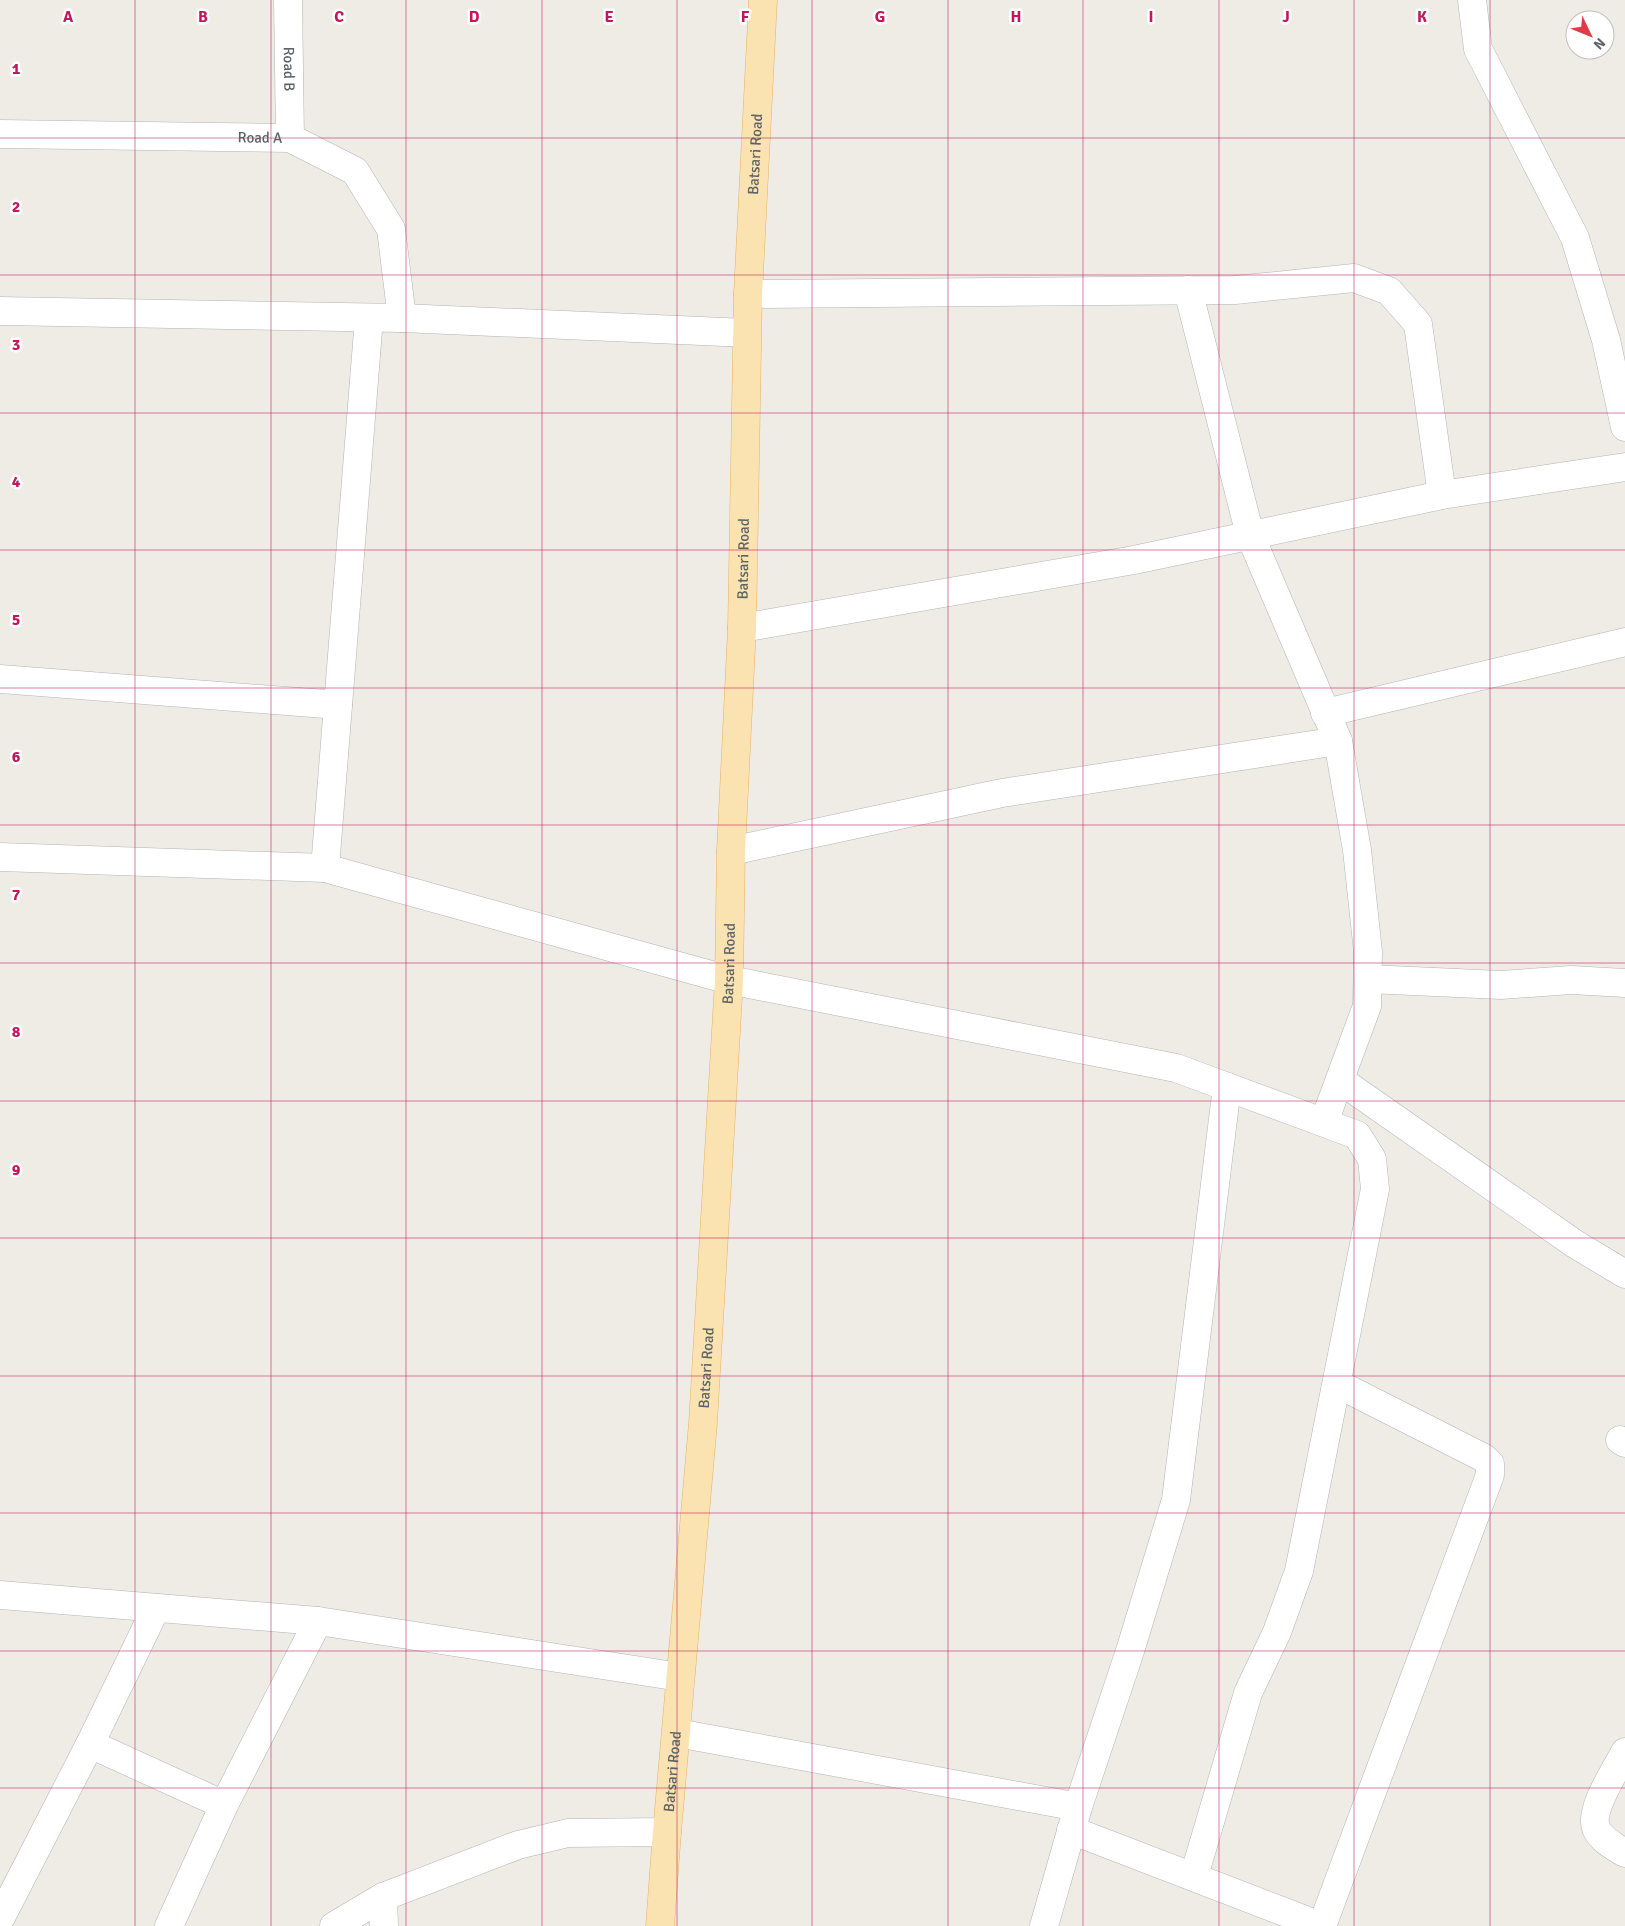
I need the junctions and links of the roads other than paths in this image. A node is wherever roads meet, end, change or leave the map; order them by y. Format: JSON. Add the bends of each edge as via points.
{"nodes":[{"id":1,"x":288,"y":0,"type":"edge"},
{"id":2,"x":763,"y":0,"type":"edge"},
{"id":3,"x":1472,"y":0,"type":"edge"},
{"id":4,"x":0,"y":134,"type":"edge"},
{"id":5,"x":290,"y":138,"type":"junction"},
{"id":6,"x":1188,"y":290,"type":"junction"},
{"id":7,"x":748,"y":294,"type":"junction"},
{"id":8,"x":0,"y":311,"type":"edge"},
{"id":9,"x":369,"y":318,"type":"junction"},
{"id":10,"x":402,"y":318,"type":"junction"},
{"id":11,"x":747,"y":333,"type":"junction"},
{"id":12,"x":1625,"y":423,"type":"edge"},
{"id":13,"x":1625,"y":467,"type":"edge"},
{"id":14,"x":1442,"y":495,"type":"junction"},
{"id":15,"x":1250,"y":535,"type":"junction"},
{"id":16,"x":742,"y":628,"type":"junction"},
{"id":17,"x":1625,"y":642,"type":"edge"},
{"id":18,"x":0,"y":680,"type":"edge"},
{"id":19,"x":338,"y":705,"type":"junction"},
{"id":20,"x":1325,"y":713,"type":"junction"},
{"id":21,"x":1338,"y":741,"type":"junction"},
{"id":22,"x":731,"y":851,"type":"junction"},
{"id":23,"x":0,"y":857,"type":"edge"},
{"id":24,"x":325,"y":868,"type":"junction"},
{"id":25,"x":1368,"y":979,"type":"junction"},
{"id":26,"x":729,"y":980,"type":"junction"},
{"id":27,"x":1624,"y":983,"type":"edge"},
{"id":28,"x":1340,"y":1080,"type":"junction"},
{"id":29,"x":1227,"y":1087,"type":"junction"},
{"id":30,"x":1324,"y":1122,"type":"junction"},
{"id":31,"x":1625,"y":1274,"type":"edge"},
{"id":32,"x":1338,"y":1384,"type":"junction"},
{"id":33,"x":0,"y":1595,"type":"edge"},
{"id":34,"x":156,"y":1608,"type":"junction"},
{"id":35,"x":318,"y":1621,"type":"junction"},
{"id":36,"x":680,"y":1677,"type":"junction"},
{"id":37,"x":677,"y":1733,"type":"junction"},
{"id":38,"x":90,"y":1744,"type":"junction"},
{"id":39,"x":1625,"y":1752,"type":"edge"},
{"id":40,"x":224,"y":1805,"type":"junction"},
{"id":41,"x":1074,"y":1818,"type":"junction"},
{"id":42,"x":667,"y":1832,"type":"junction"},
{"id":43,"x":1625,"y":1853,"type":"edge"},
{"id":44,"x":1194,"y":1876,"type":"junction"},
{"id":45,"x":382,"y":1897,"type":"junction"},
{"id":46,"x":0,"y":1919,"type":"edge"},
{"id":47,"x":169,"y":1926,"type":"edge"},
{"id":48,"x":334,"y":1926,"type":"edge"},
{"id":49,"x":384,"y":1926,"type":"edge"},
{"id":50,"x":663,"y":1926,"type":"edge"},
{"id":51,"x":1044,"y":1926,"type":"edge"},
{"id":52,"x":1322,"y":1926,"type":"edge"}],
"edges":[{"from":1,"to":5,"type":"street","name":"Road B"},
{"from":2,"to":7,"type":"main road","name":"Batsari Road"},
{"from":3,"to":12,"type":"street","via":[[1478,50],[1575,238],[1606,340]]},
{"from":4,"to":5,"type":"street","name":"Road A"},
{"from":5,"to":10,"type":"street","name":"Road A","via":[[355,171],[391,229]]},
{"from":6,"to":7,"type":"street"},
{"from":6,"to":14,"type":"street","via":[[1235,290],[1354,278],[1390,291],[1418,324]]},
{"from":6,"to":15,"type":"street"},
{"from":7,"to":11,"type":"main road","name":"Batsari Road"},
{"from":8,"to":9,"type":"street"},
{"from":9,"to":10,"type":"street"},
{"from":9,"to":19,"type":"street"},
{"from":10,"to":11,"type":"street"},
{"from":11,"to":16,"type":"main road","name":"Batsari Road"},
{"from":13,"to":14,"type":"street"},
{"from":14,"to":15,"type":"street"},
{"from":15,"to":16,"type":"street","via":[[1134,560]]},
{"from":15,"to":20,"type":"street"},
{"from":16,"to":22,"type":"main road","name":"Batsari Road"},
{"from":17,"to":20,"type":"street"},
{"from":18,"to":19,"type":"street"},
{"from":19,"to":24,"type":"street"},
{"from":20,"to":21,"type":"street"},
{"from":21,"to":22,"type":"street","via":[[1002,794]]},
{"from":21,"to":25,"type":"street","via":[[1357,850]]},
{"from":22,"to":26,"type":"main road","name":"Batsari Road"},
{"from":23,"to":24,"type":"street"},
{"from":24,"to":26,"type":"street"},
{"from":25,"to":27,"type":"street","via":[[1501,984],[1571,980]]},
{"from":25,"to":28,"type":"street","via":[[1367,1006]]},
{"from":26,"to":29,"type":"street","via":[[1176,1068]]},
{"from":26,"to":36,"type":"main road","name":"Batsari Road","via":[[703,1423]]},
{"from":28,"to":30,"type":"street"},
{"from":28,"to":31,"type":"street","via":[[1575,1244]]},
{"from":29,"to":30,"type":"street"},
{"from":29,"to":41,"type":"street","via":[[1176,1500]]},
{"from":30,"to":32,"type":"street","via":[[1357,1135],[1372,1159],[1375,1188]]},
{"from":32,"to":44,"type":"street","via":[[1300,1571],[1277,1632],[1248,1694]]},
{"from":32,"to":52,"type":"street","via":[[1484,1458],[1490,1464],[1490,1475]]},
{"from":33,"to":34,"type":"street"},
{"from":34,"to":35,"type":"street"},
{"from":34,"to":38,"type":"street"},
{"from":35,"to":36,"type":"street"},
{"from":35,"to":40,"type":"street"},
{"from":36,"to":37,"type":"main road","name":"Batsari Road"},
{"from":37,"to":41,"type":"street"},
{"from":37,"to":42,"type":"main road","name":"Batsari Road"},
{"from":38,"to":40,"type":"street"},
{"from":38,"to":46,"type":"street"},
{"from":39,"to":43,"type":"street","via":[[1595,1810],[1596,1827],[1606,1841]]},
{"from":40,"to":47,"type":"street"},
{"from":41,"to":44,"type":"street"},
{"from":41,"to":51,"type":"street"},
{"from":42,"to":45,"type":"street","via":[[568,1833],[518,1844]]},
{"from":42,"to":50,"type":"main road","name":"Batsari Road"},
{"from":44,"to":52,"type":"street"},
{"from":45,"to":48,"type":"street"},
{"from":45,"to":49,"type":"street"}]}
